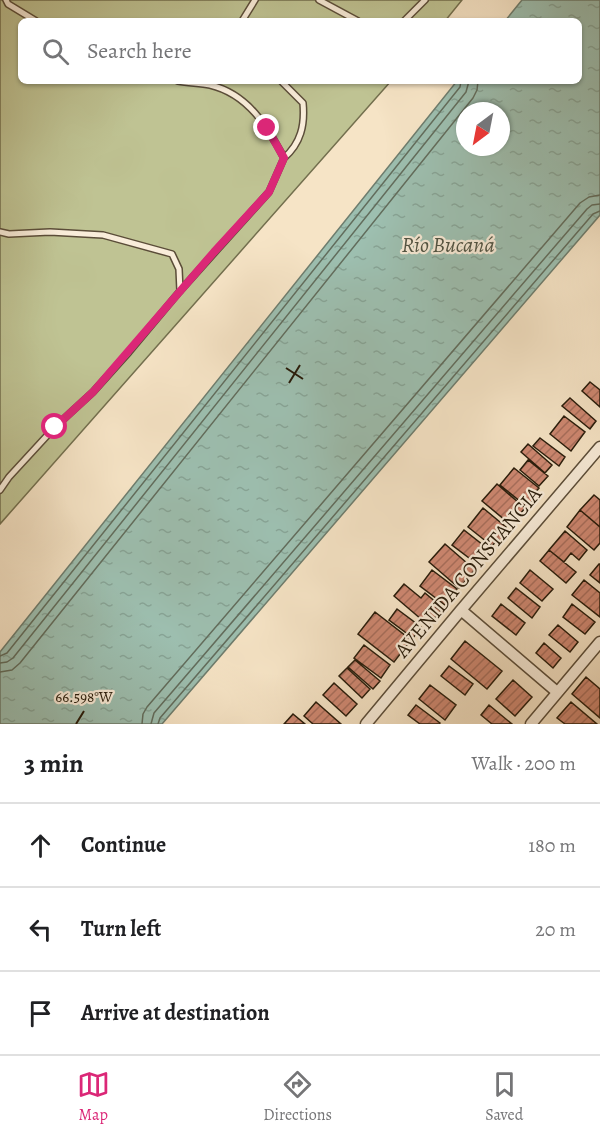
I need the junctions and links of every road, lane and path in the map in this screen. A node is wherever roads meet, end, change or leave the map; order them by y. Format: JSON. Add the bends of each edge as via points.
{"nodes":[{"id":1,"x":6,"y":0,"type":"edge"},
{"id":2,"x":255,"y":0,"type":"edge"},
{"id":3,"x":319,"y":0,"type":"edge"},
{"id":4,"x":425,"y":0,"type":"edge"},
{"id":5,"x":31,"y":18,"type":"edge"},
{"id":6,"x":244,"y":18,"type":"edge"},
{"id":7,"x":352,"y":18,"type":"edge"},
{"id":8,"x":407,"y":18,"type":"edge"},
{"id":9,"x":203,"y":84,"type":"edge"},
{"id":10,"x":284,"y":84,"type":"edge"},
{"id":11,"x":284,"y":158,"type":"junction"},
{"id":12,"x":0,"y":232,"type":"edge"},
{"id":13,"x":180,"y":291,"type":"junction"},
{"id":14,"x":600,"y":447,"type":"edge"},
{"id":15,"x":0,"y":490,"type":"edge"},
{"id":16,"x":460,"y":610,"type":"junction"},
{"id":17,"x":600,"y":642,"type":"edge"},
{"id":18,"x":557,"y":692,"type":"junction"},
{"id":19,"x":366,"y":724,"type":"edge"},
{"id":20,"x":531,"y":724,"type":"edge"}],
"edges":[{"from":1,"to":5,"type":"lane"},
{"from":2,"to":6,"type":"lane"},
{"from":3,"to":7,"type":"lane"},
{"from":4,"to":8,"type":"lane"},
{"from":9,"to":11,"type":"lane","via":[[234,95],[253,109]]},
{"from":10,"to":11,"type":"lane","via":[[303,103],[304,120],[295,149]]},
{"from":11,"to":13,"type":"lane","via":[[269,192]]},
{"from":12,"to":13,"type":"lane","via":[[103,235],[172,254],[179,270]]},
{"from":13,"to":15,"type":"lane","via":[[108,376],[55,427]]},
{"from":14,"to":16,"type":"street","name":"AVENIDA CONSTANCIA"},
{"from":16,"to":18,"type":"street"},
{"from":16,"to":19,"type":"street","name":"AVENIDA CONSTANCIA"},
{"from":17,"to":18,"type":"street"},
{"from":18,"to":20,"type":"street"}]}
